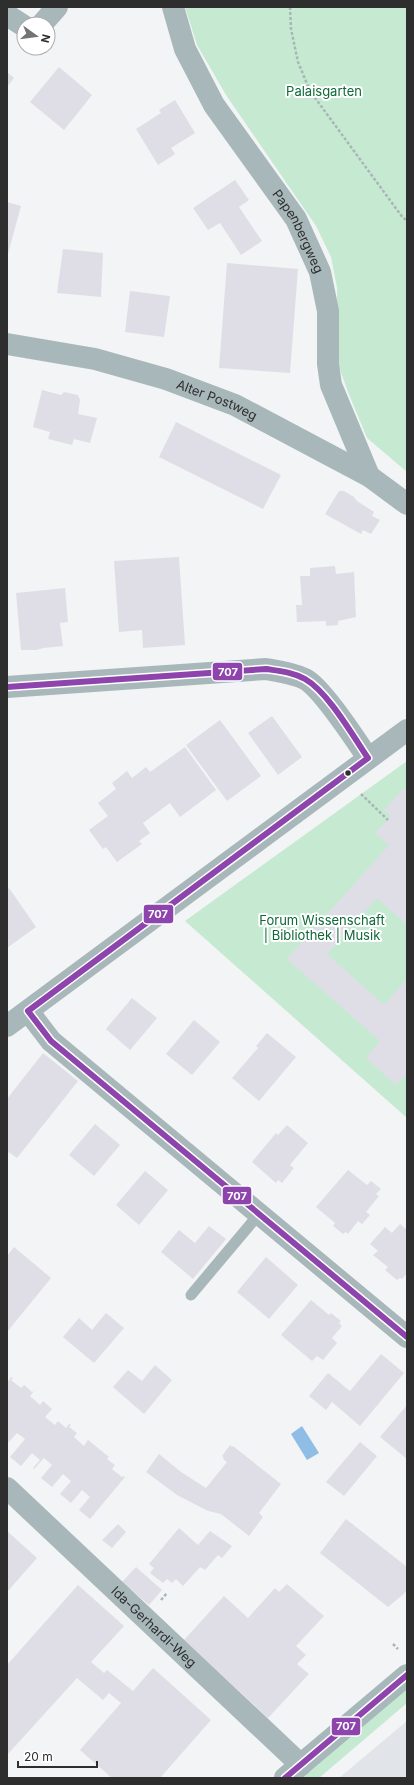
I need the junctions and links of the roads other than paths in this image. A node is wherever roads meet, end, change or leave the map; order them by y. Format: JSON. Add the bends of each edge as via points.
{"nodes":[{"id":1,"x":57,"y":7,"type":"edge"},
{"id":2,"x":173,"y":7,"type":"edge"},
{"id":3,"x":7,"y":15,"type":"edge"},
{"id":4,"x":49,"y":16,"type":"edge"},
{"id":5,"x":16,"y":21,"type":"edge"},
{"id":6,"x":7,"y":344,"type":"edge"},
{"id":7,"x":369,"y":476,"type":"junction"},
{"id":8,"x":407,"y":504,"type":"edge"},
{"id":9,"x":7,"y":687,"type":"edge"},
{"id":10,"x":407,"y":730,"type":"edge"},
{"id":11,"x":368,"y":758,"type":"junction"},
{"id":12,"x":28,"y":1011,"type":"junction"},
{"id":13,"x":7,"y":1026,"type":"edge"},
{"id":14,"x":258,"y":1214,"type":"junction"},
{"id":15,"x":192,"y":1295,"type":"dead end"},
{"id":16,"x":407,"y":1337,"type":"edge"},
{"id":17,"x":7,"y":1488,"type":"edge"},
{"id":18,"x":407,"y":1675,"type":"edge"},
{"id":19,"x":293,"y":1772,"type":"edge"}],
"edges":[{"from":1,"to":4,"type":"street"},
{"from":2,"to":7,"type":"street","name":"Papenbergweg","via":[[185,49],[214,105],[296,219],[320,272],[328,310],[328,364],[331,385]]},
{"from":3,"to":5,"type":"street"},
{"from":6,"to":7,"type":"street","name":"Alter Postweg","via":[[96,359],[166,379],[235,405]]},
{"from":7,"to":8,"type":"street","name":"Alter Postweg"},
{"from":9,"to":11,"type":"street","via":[[266,669],[280,671],[305,679],[322,695]]},
{"from":10,"to":11,"type":"street"},
{"from":11,"to":12,"type":"street"},
{"from":12,"to":13,"type":"street"},
{"from":12,"to":14,"type":"street","via":[[51,1042]]},
{"from":14,"to":15,"type":"lane"},
{"from":14,"to":16,"type":"street"},
{"from":17,"to":19,"type":"street","name":"Ida-Gerhardi-Weg"},
{"from":18,"to":19,"type":"main road"}]}
